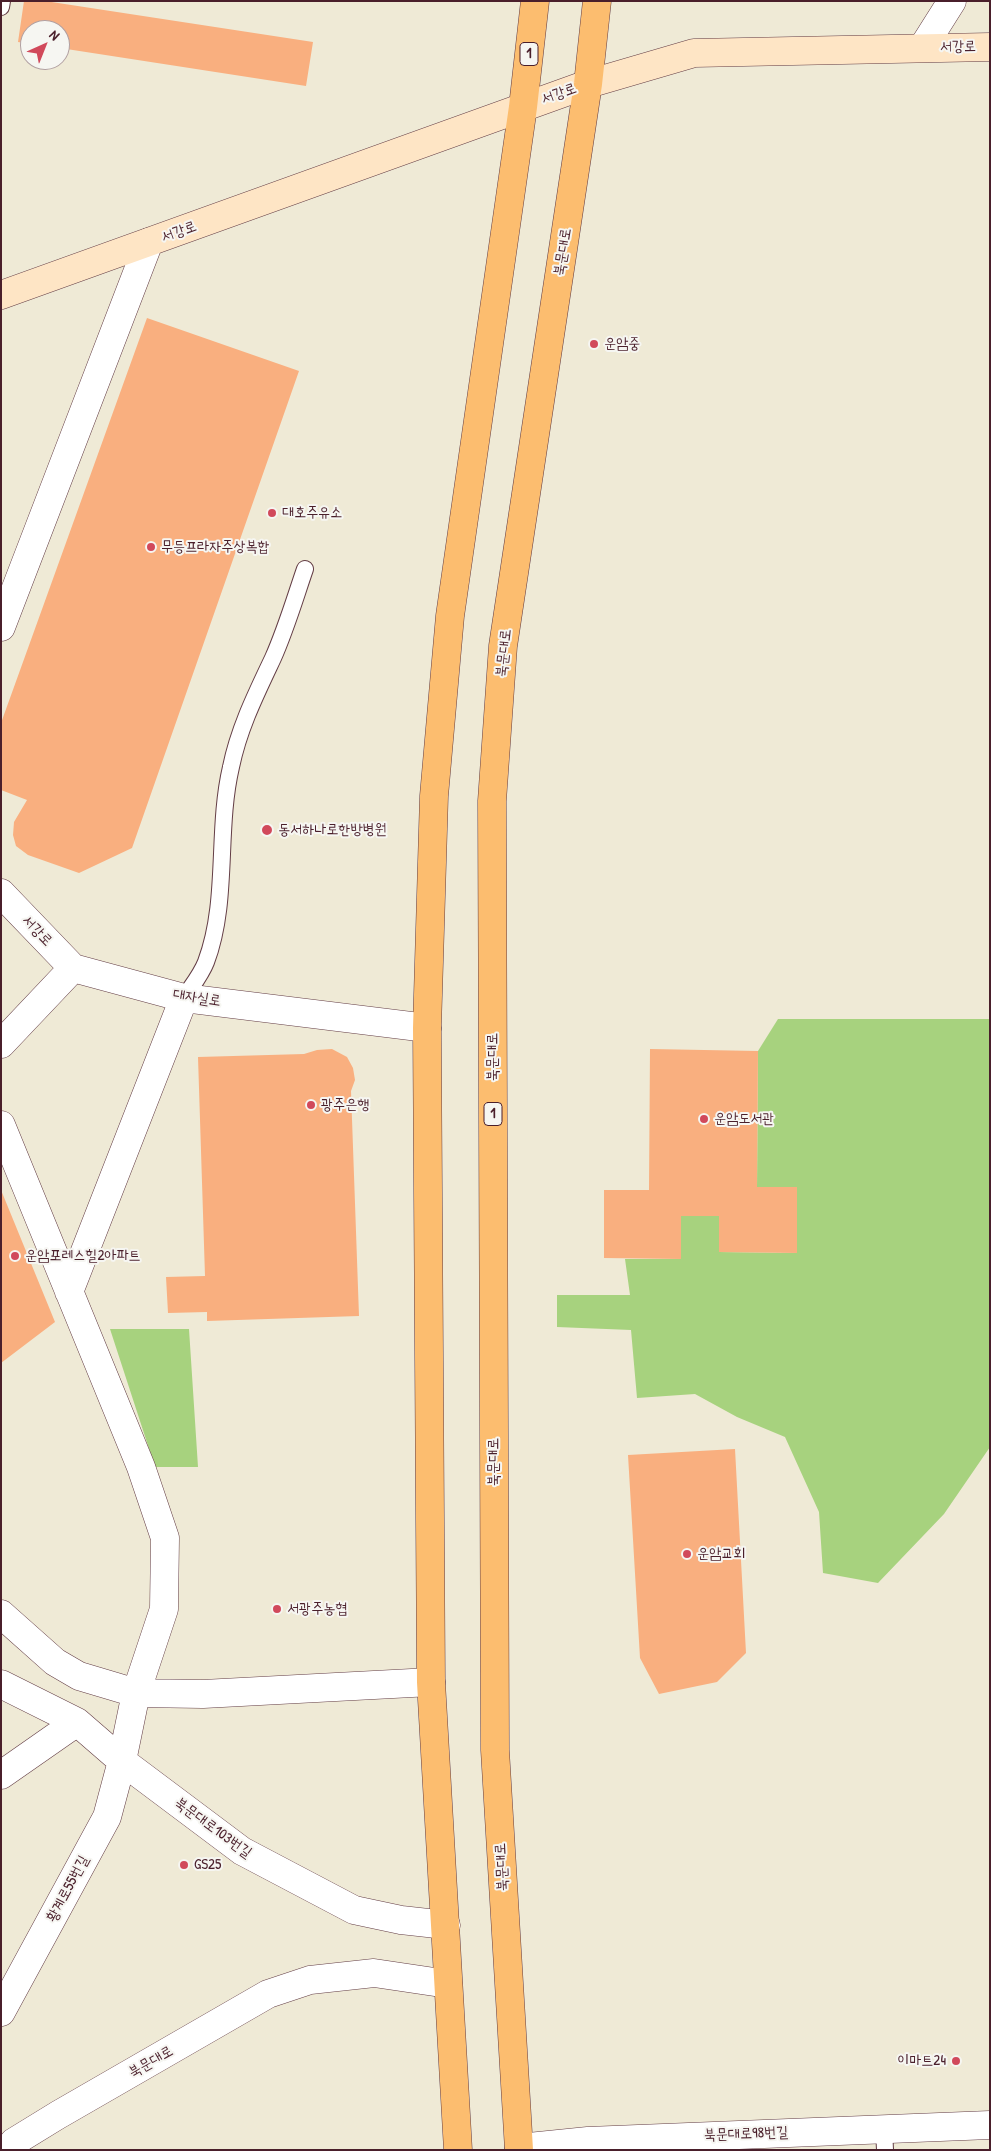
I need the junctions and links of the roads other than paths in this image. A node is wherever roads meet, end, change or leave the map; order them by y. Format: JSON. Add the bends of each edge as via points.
{"nodes":[{"id":1,"x":2,"y":1,"type":"edge"},
{"id":2,"x":535,"y":1,"type":"edge"},
{"id":3,"x":597,"y":1,"type":"edge"},
{"id":4,"x":952,"y":1,"type":"edge"},
{"id":5,"x":1,"y":7,"type":"edge"},
{"id":6,"x":924,"y":47,"type":"junction"},
{"id":7,"x":990,"y":47,"type":"edge"},
{"id":8,"x":588,"y":84,"type":"junction"},
{"id":9,"x":523,"y":107,"type":"junction"},
{"id":10,"x":149,"y":242,"type":"junction"},
{"id":11,"x":1,"y":295,"type":"edge"},
{"id":12,"x":305,"y":568,"type":"dead end"},
{"id":13,"x":1,"y":627,"type":"edge"},
{"id":14,"x":1,"y":893,"type":"edge"},
{"id":15,"x":73,"y":968,"type":"junction"},
{"id":16,"x":184,"y":998,"type":"junction"},
{"id":17,"x":426,"y":1028,"type":"junction"},
{"id":18,"x":1,"y":1044,"type":"edge"},
{"id":19,"x":1,"y":1125,"type":"edge"},
{"id":20,"x":69,"y":1292,"type":"junction"},
{"id":21,"x":1,"y":1614,"type":"edge"},
{"id":22,"x":432,"y":1682,"type":"junction"},
{"id":23,"x":1,"y":1684,"type":"edge"},
{"id":24,"x":136,"y":1693,"type":"junction"},
{"id":25,"x":77,"y":1722,"type":"junction"},
{"id":26,"x":122,"y":1761,"type":"junction"},
{"id":27,"x":1,"y":1775,"type":"edge"},
{"id":28,"x":446,"y":1925,"type":"junction"},
{"id":29,"x":448,"y":1984,"type":"junction"},
{"id":30,"x":1,"y":2012,"type":"edge"},
{"id":31,"x":990,"y":2125,"type":"edge"},
{"id":32,"x":885,"y":2139,"type":"edge"},
{"id":33,"x":519,"y":2149,"type":"edge"},
{"id":34,"x":7,"y":2150,"type":"edge"},
{"id":35,"x":458,"y":2150,"type":"edge"}],
"edges":[{"from":1,"to":5,"type":"lane"},
{"from":2,"to":9,"type":"main road","number":"1"},
{"from":3,"to":8,"type":"main road","name":"북문대로","number":"1"},
{"from":4,"to":6,"type":"street"},
{"from":6,"to":7,"type":"main road","name":"서강로"},
{"from":6,"to":8,"type":"main road","name":"서강로","via":[[694,53]]},
{"from":8,"to":9,"type":"main road","name":"서강로"},
{"from":8,"to":33,"type":"main road","name":"북문대로","number":"1","via":[[503,646],[492,801],[495,1750]]},
{"from":9,"to":10,"type":"main road","name":"서강로"},
{"from":9,"to":17,"type":"main road","number":"1","via":[[450,616],[434,796]]},
{"from":10,"to":11,"type":"main road","name":"서강로"},
{"from":10,"to":13,"type":"street","name":"서강로"},
{"from":12,"to":16,"type":"lane","via":[[273,657],[240,732],[224,806],[216,925],[205,965]]},
{"from":14,"to":15,"type":"street","name":"서강로"},
{"from":15,"to":16,"type":"street","name":"대자실로"},
{"from":15,"to":18,"type":"street"},
{"from":16,"to":17,"type":"street","name":"대자실로"},
{"from":16,"to":20,"type":"street"},
{"from":17,"to":22,"type":"main road","number":"1"},
{"from":19,"to":20,"type":"street","name":"황계로55번길"},
{"from":20,"to":24,"type":"street","name":"황계로55번길","via":[[140,1467],[165,1538],[164,1609]]},
{"from":21,"to":24,"type":"street","via":[[55,1662],[79,1676]]},
{"from":22,"to":24,"type":"street","via":[[203,1694]]},
{"from":22,"to":28,"type":"main road","number":"1"},
{"from":23,"to":25,"type":"street","name":"북문대로103번길"},
{"from":24,"to":26,"type":"street","name":"황계로55번길"},
{"from":25,"to":26,"type":"street","name":"북문대로103번길"},
{"from":25,"to":27,"type":"street"},
{"from":26,"to":28,"type":"street","name":"북문대로103번길","via":[[242,1851],[354,1910]]},
{"from":26,"to":30,"type":"street","name":"황계로55번길","via":[[106,1817]]},
{"from":28,"to":29,"type":"main road","number":"1"},
{"from":29,"to":34,"type":"street","name":"북문대로","via":[[374,1974],[310,1980],[268,1994],[58,2115],[14,2142]]},
{"from":29,"to":35,"type":"main road","number":"1"},
{"from":31,"to":32,"type":"street","name":"북문대로98번길"},
{"from":32,"to":33,"type":"street","name":"북문대로98번길","via":[[588,2141]]}]}
